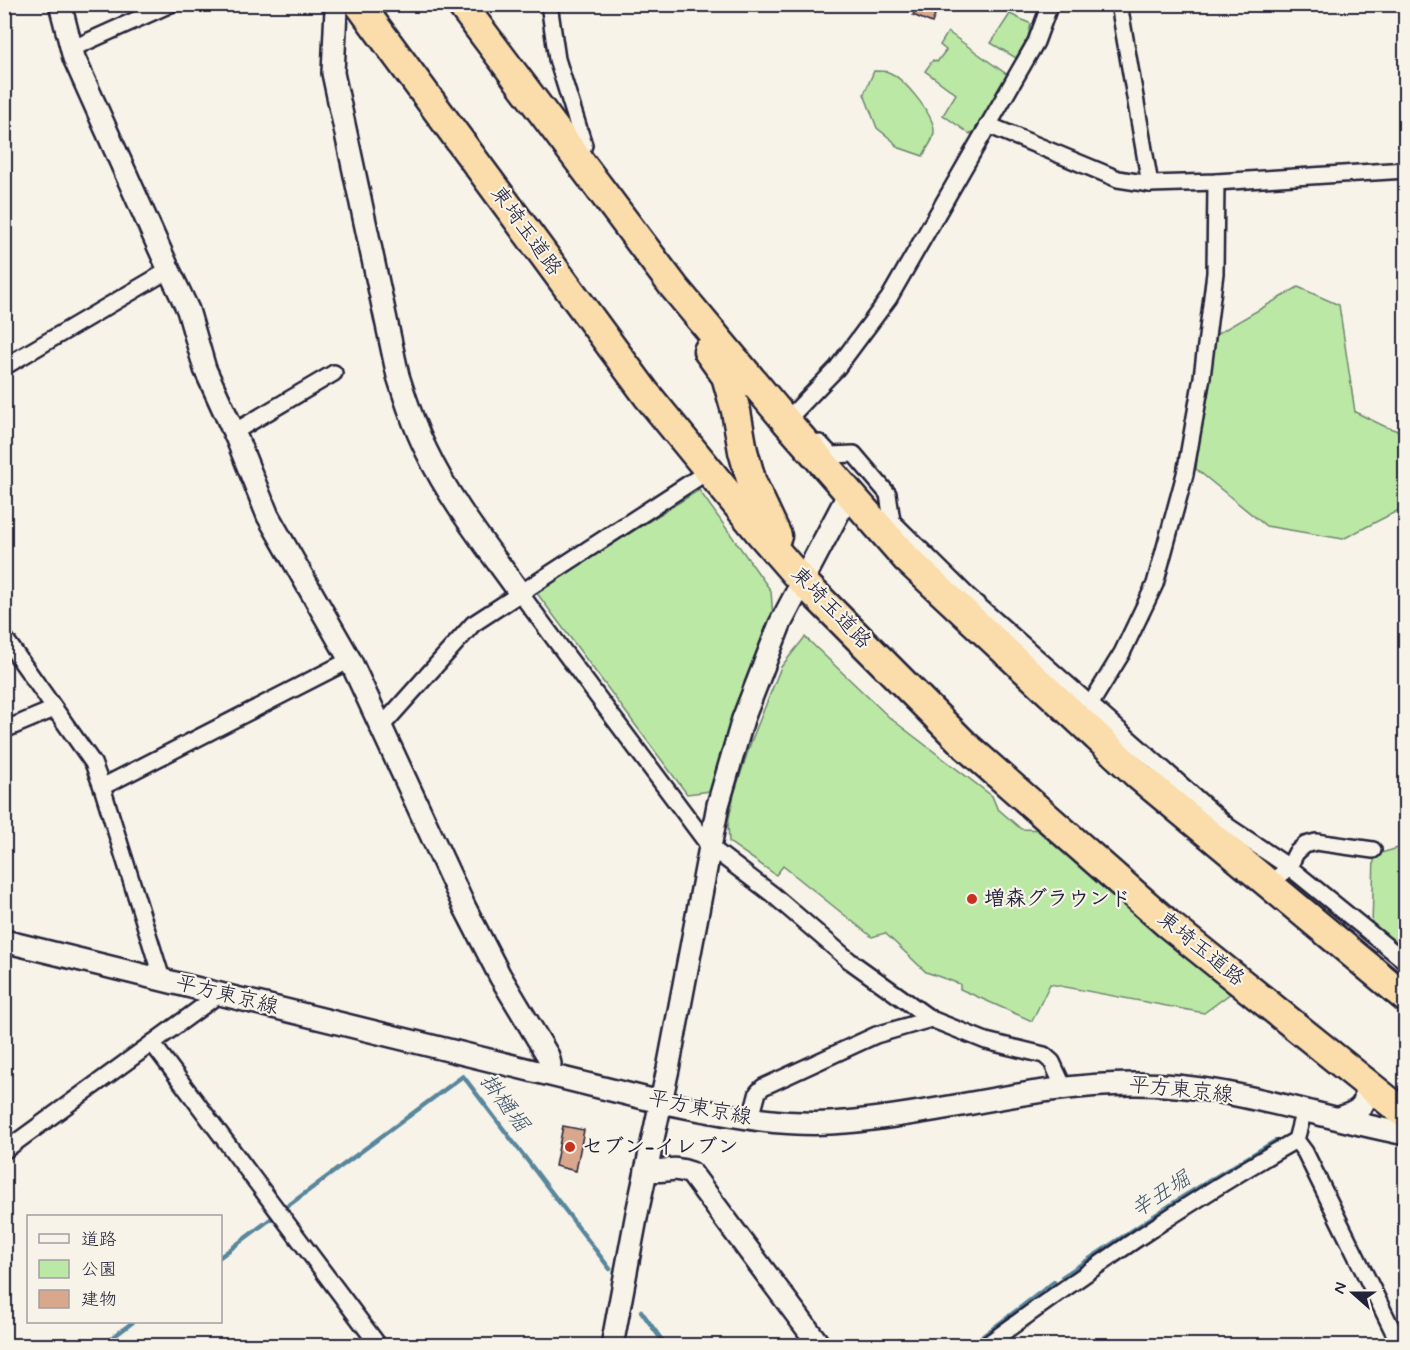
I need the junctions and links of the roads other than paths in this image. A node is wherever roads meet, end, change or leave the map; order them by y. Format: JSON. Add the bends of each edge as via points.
{"nodes":[{"id":1,"x":60,"y":4,"type":"edge"},
{"id":2,"x":171,"y":4,"type":"edge"},
{"id":3,"x":339,"y":4,"type":"edge"},
{"id":4,"x":359,"y":4,"type":"edge"},
{"id":5,"x":461,"y":4,"type":"edge"},
{"id":6,"x":549,"y":4,"type":"edge"},
{"id":7,"x":1050,"y":4,"type":"edge"},
{"id":8,"x":1119,"y":4,"type":"edge"},
{"id":9,"x":71,"y":49,"type":"junction"},
{"id":10,"x":988,"y":125,"type":"junction"},
{"id":11,"x":578,"y":162,"type":"junction"},
{"id":12,"x":1406,"y":170,"type":"edge"},
{"id":13,"x":1216,"y":182,"type":"junction"},
{"id":14,"x":1150,"y":184,"type":"junction"},
{"id":15,"x":169,"y":270,"type":"junction"},
{"id":16,"x":674,"y":287,"type":"junction"},
{"id":17,"x":4,"y":367,"type":"edge"},
{"id":18,"x":334,"y":373,"type":"dead end"},
{"id":19,"x":790,"y":418,"type":"junction"},
{"id":20,"x":234,"y":432,"type":"junction"},
{"id":21,"x":699,"y":477,"type":"dead end"},
{"id":22,"x":849,"y":493,"type":"junction"},
{"id":23,"x":801,"y":580,"type":"junction"},
{"id":24,"x":520,"y":593,"type":"junction"},
{"id":25,"x":4,"y":637,"type":"edge"},
{"id":26,"x":350,"y":660,"type":"junction"},
{"id":27,"x":1090,"y":705,"type":"junction"},
{"id":28,"x":54,"y":709,"type":"junction"},
{"id":29,"x":381,"y":727,"type":"junction"},
{"id":30,"x":4,"y":730,"type":"edge"},
{"id":31,"x":102,"y":787,"type":"junction"},
{"id":32,"x":709,"y":846,"type":"junction"},
{"id":33,"x":1373,"y":850,"type":"dead end"},
{"id":34,"x":1279,"y":876,"type":"junction"},
{"id":35,"x":4,"y":941,"type":"edge"},
{"id":36,"x":1406,"y":962,"type":"edge"},
{"id":37,"x":162,"y":979,"type":"junction"},
{"id":38,"x":221,"y":993,"type":"junction"},
{"id":39,"x":1406,"y":999,"type":"edge"},
{"id":40,"x":931,"y":1019,"type":"junction"},
{"id":41,"x":152,"y":1043,"type":"junction"},
{"id":42,"x":548,"y":1073,"type":"junction"},
{"id":43,"x":1365,"y":1080,"type":"junction"},
{"id":44,"x":1064,"y":1088,"type":"junction"},
{"id":45,"x":660,"y":1102,"type":"junction"},
{"id":46,"x":1304,"y":1110,"type":"junction"},
{"id":47,"x":751,"y":1118,"type":"junction"},
{"id":48,"x":1339,"y":1118,"type":"junction"},
{"id":49,"x":1404,"y":1132,"type":"edge"},
{"id":50,"x":1296,"y":1140,"type":"junction"},
{"id":51,"x":4,"y":1151,"type":"edge"},
{"id":52,"x":646,"y":1170,"type":"junction"},
{"id":53,"x":1406,"y":1338,"type":"edge"},
{"id":54,"x":379,"y":1346,"type":"edge"},
{"id":55,"x":612,"y":1346,"type":"edge"},
{"id":56,"x":820,"y":1346,"type":"edge"},
{"id":57,"x":986,"y":1346,"type":"edge"}],
"edges":[{"from":1,"to":9,"type":"street"},
{"from":2,"to":9,"type":"street"},
{"from":3,"to":24,"type":"street","via":[[333,73],[398,376],[426,452]]},
{"from":4,"to":23,"type":"highway","name":"東埼玉道路","via":[[647,395]]},
{"from":5,"to":11,"type":"highway"},
{"from":6,"to":11,"type":"street","via":[[557,59],[584,145]]},
{"from":7,"to":10,"type":"street","via":[[1036,42]]},
{"from":8,"to":14,"type":"street"},
{"from":9,"to":15,"type":"street"},
{"from":10,"to":14,"type":"street","via":[[1118,179]]},
{"from":10,"to":19,"type":"street","via":[[889,298],[837,368]]},
{"from":11,"to":16,"type":"highway"},
{"from":12,"to":13,"type":"street"},
{"from":13,"to":14,"type":"street"},
{"from":13,"to":27,"type":"street","via":[[1215,273],[1185,474],[1155,584],[1122,654]]},
{"from":15,"to":17,"type":"street"},
{"from":15,"to":20,"type":"street","via":[[188,310],[205,369]]},
{"from":16,"to":19,"type":"highway"},
{"from":16,"to":23,"type":"highway","via":[[701,340],[726,376],[752,483]]},
{"from":18,"to":20,"type":"street"},
{"from":19,"to":22,"type":"highway"},
{"from":19,"to":27,"type":"street","via":[[831,455],[854,454],[888,494],[892,521],[970,598]]},
{"from":20,"to":26,"type":"street","via":[[268,516]]},
{"from":21,"to":24,"type":"street"},
{"from":22,"to":23,"type":"street"},
{"from":22,"to":34,"type":"highway","via":[[907,559],[1139,776]]},
{"from":23,"to":32,"type":"street","via":[[754,688],[717,805]]},
{"from":23,"to":43,"type":"highway","name":"東埼玉道路","via":[[966,746],[1168,924]]},
{"from":24,"to":29,"type":"street","via":[[473,624]]},
{"from":24,"to":32,"type":"street"},
{"from":25,"to":28,"type":"street"},
{"from":26,"to":29,"type":"street"},
{"from":26,"to":31,"type":"street"},
{"from":27,"to":34,"type":"street"},
{"from":28,"to":30,"type":"street"},
{"from":28,"to":31,"type":"street","via":[[93,763]]},
{"from":29,"to":42,"type":"street","via":[[464,906],[548,1056]]},
{"from":31,"to":37,"type":"street"},
{"from":32,"to":40,"type":"street","via":[[850,961]]},
{"from":32,"to":45,"type":"street"},
{"from":33,"to":34,"type":"street","via":[[1316,842],[1305,845]]},
{"from":34,"to":36,"type":"street"},
{"from":34,"to":39,"type":"highway"},
{"from":35,"to":37,"type":"street","name":"平方東京線"},
{"from":37,"to":38,"type":"street","name":"平方東京線"},
{"from":38,"to":41,"type":"street"},
{"from":38,"to":42,"type":"street","name":"平方東京線"},
{"from":40,"to":44,"type":"street","via":[[986,1041],[1044,1055],[1052,1062]]},
{"from":40,"to":47,"type":"street","via":[[876,1035],[763,1087]]},
{"from":41,"to":51,"type":"street"},
{"from":41,"to":54,"type":"street"},
{"from":42,"to":45,"type":"street","name":"平方東京線"},
{"from":43,"to":48,"type":"street","via":[[1367,1096],[1363,1104],[1354,1114]]},
{"from":43,"to":49,"type":"highway","name":"東埼玉道路"},
{"from":44,"to":46,"type":"street","name":"平方東京線","via":[[1136,1084],[1194,1088]]},
{"from":44,"to":47,"type":"street","name":"平方東京線","via":[[845,1122]]},
{"from":45,"to":47,"type":"street","name":"平方東京線"},
{"from":45,"to":52,"type":"street"},
{"from":46,"to":48,"type":"street","name":"平方東京線"},
{"from":46,"to":50,"type":"street"},
{"from":48,"to":49,"type":"street","name":"平方東京線"},
{"from":50,"to":53,"type":"street","via":[[1398,1341]]},
{"from":50,"to":57,"type":"street","via":[[1150,1229]]},
{"from":52,"to":55,"type":"street"},
{"from":52,"to":56,"type":"street","via":[[675,1168],[691,1173]]}]}
